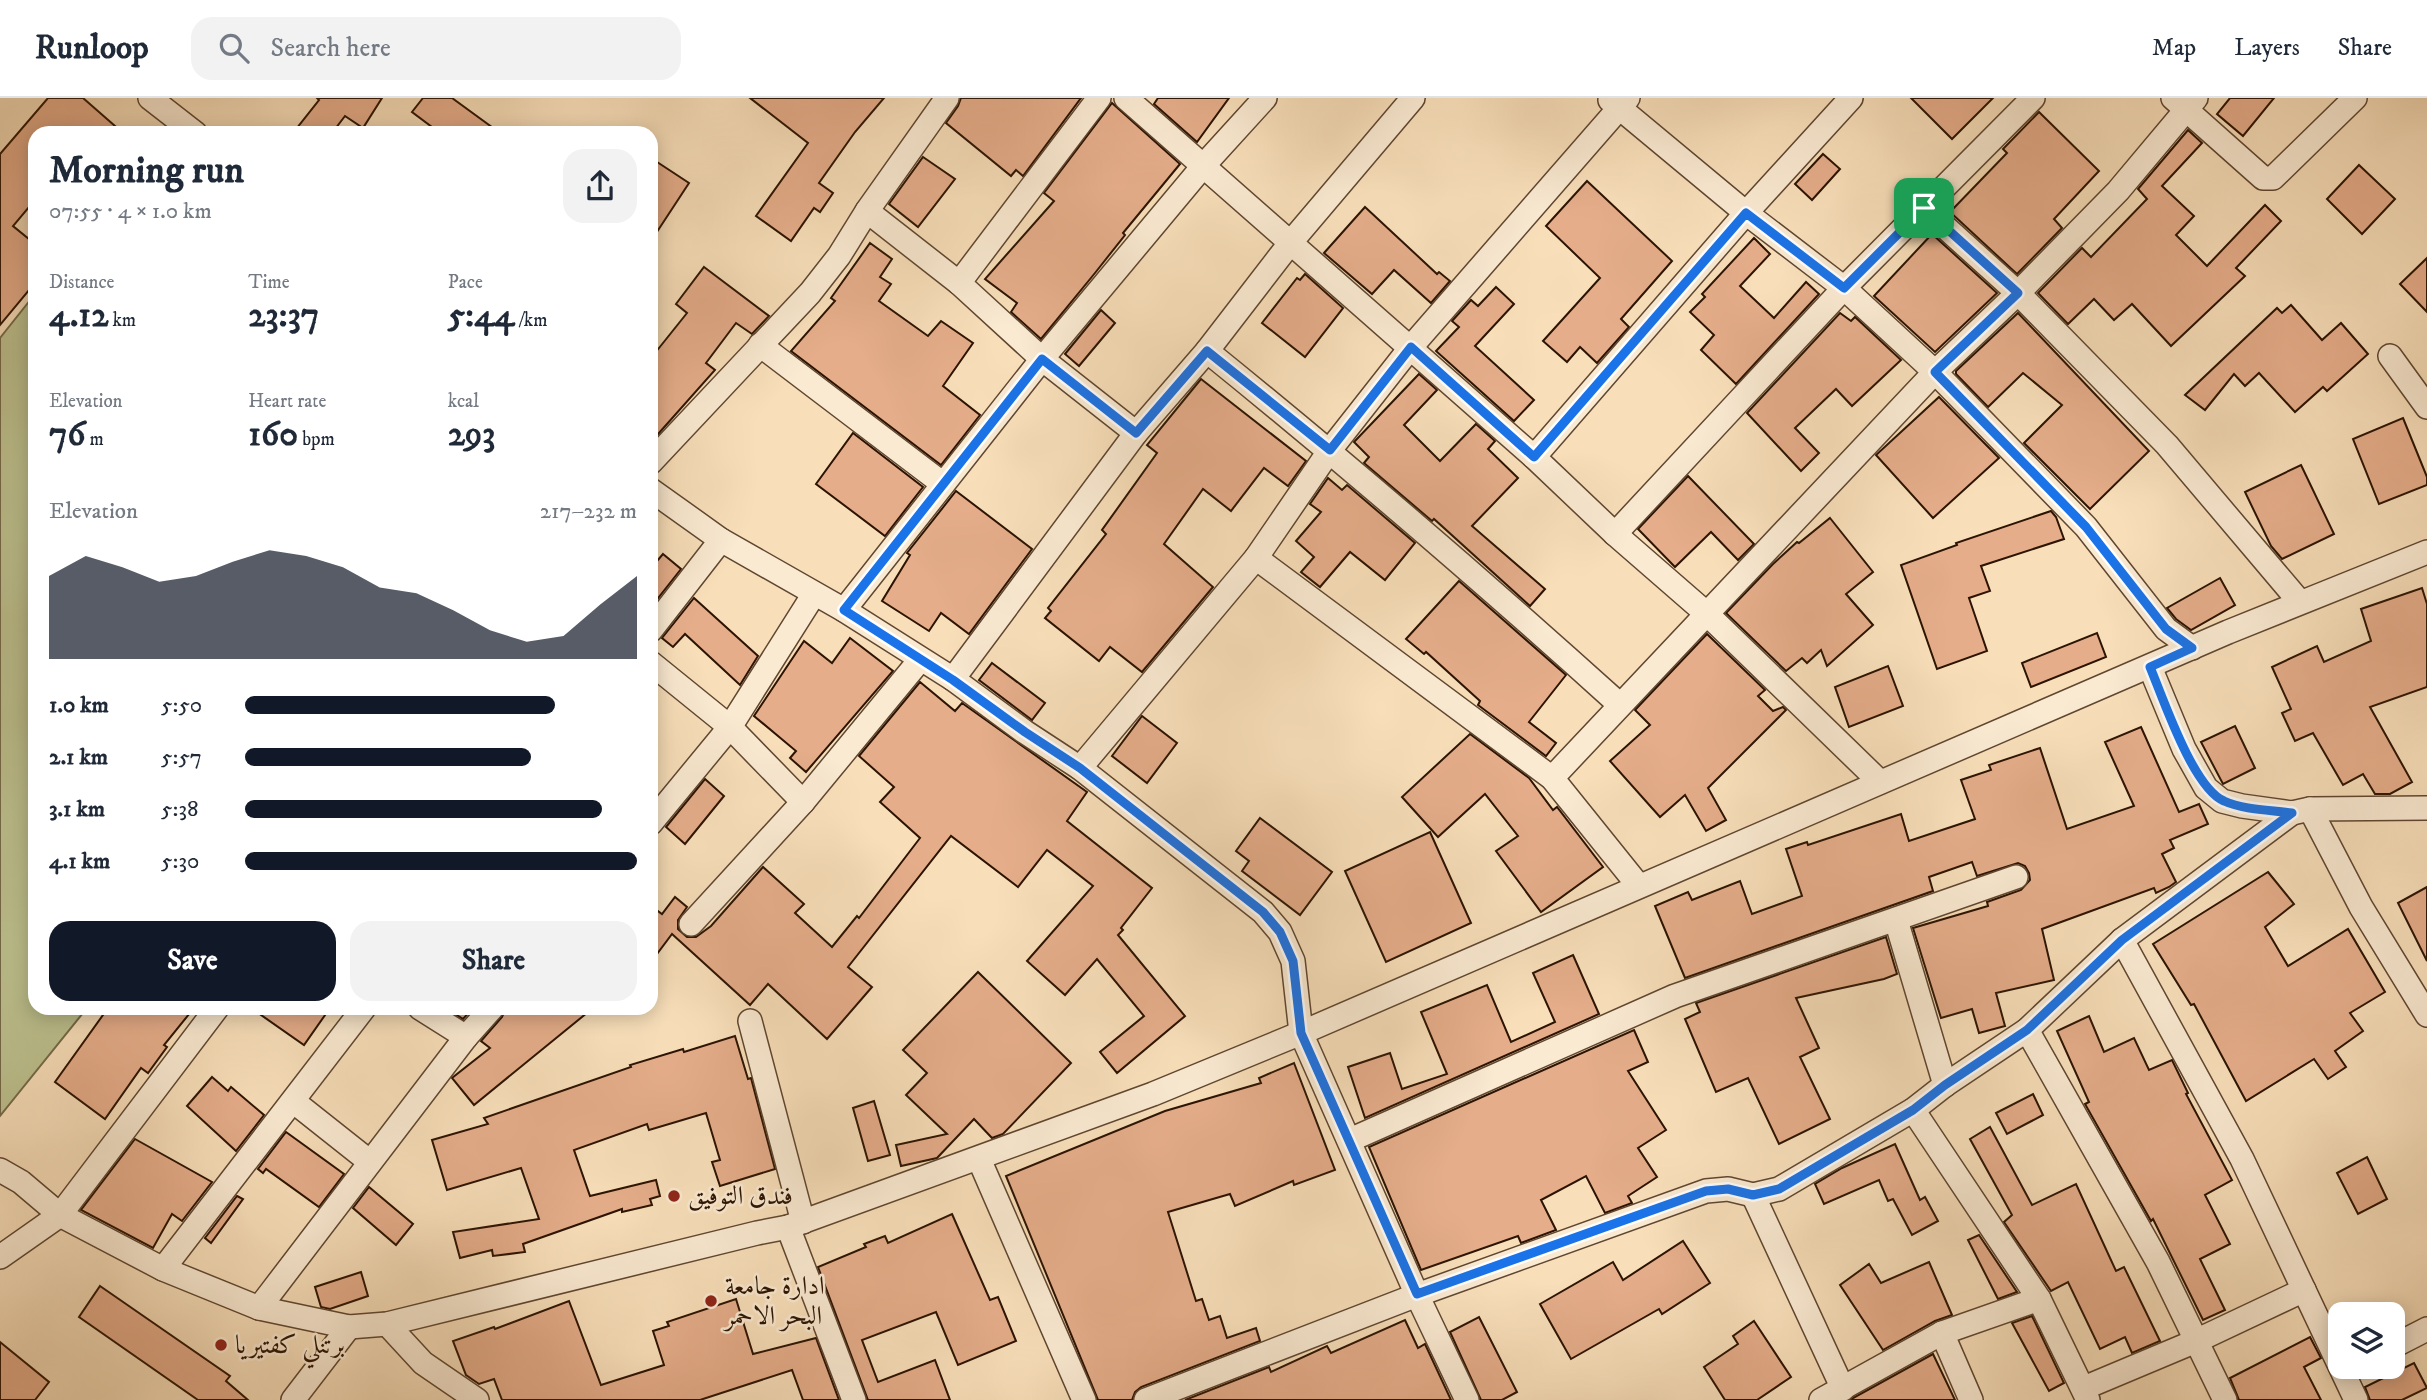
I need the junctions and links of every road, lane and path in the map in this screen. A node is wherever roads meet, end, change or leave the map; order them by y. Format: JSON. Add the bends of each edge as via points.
{"nodes":[{"id":1,"x":150,"y":98,"type":"edge"},
{"id":2,"x":947,"y":98,"type":"edge"},
{"id":3,"x":1099,"y":98,"type":"edge"},
{"id":4,"x":1126,"y":98,"type":"edge"},
{"id":5,"x":1265,"y":98,"type":"edge"},
{"id":6,"x":1413,"y":98,"type":"edge"},
{"id":7,"x":1851,"y":98,"type":"edge"},
{"id":8,"x":2033,"y":98,"type":"edge"},
{"id":9,"x":2355,"y":98,"type":"edge"},
{"id":10,"x":1618,"y":101,"type":"edge"},
{"id":11,"x":2185,"y":102,"type":"edge"},
{"id":12,"x":186,"y":126,"type":"edge"},
{"id":13,"x":1204,"y":164,"type":"junction"},
{"id":14,"x":1924,"y":208,"type":"junction"},
{"id":15,"x":867,"y":211,"type":"junction"},
{"id":16,"x":1746,"y":213,"type":"junction"},
{"id":17,"x":1291,"y":242,"type":"junction"},
{"id":18,"x":959,"y":284,"type":"junction"},
{"id":19,"x":1844,"y":288,"type":"junction"},
{"id":20,"x":2018,"y":293,"type":"junction"},
{"id":21,"x":760,"y":345,"type":"junction"},
{"id":22,"x":1411,"y":347,"type":"junction"},
{"id":23,"x":1207,"y":351,"type":"junction"},
{"id":24,"x":2390,"y":356,"type":"dead end"},
{"id":25,"x":1042,"y":359,"type":"junction"},
{"id":26,"x":1935,"y":372,"type":"junction"},
{"id":27,"x":2427,"y":407,"type":"edge"},
{"id":28,"x":1136,"y":433,"type":"junction"},
{"id":29,"x":1330,"y":450,"type":"junction"},
{"id":30,"x":658,"y":454,"type":"edge"},
{"id":31,"x":1534,"y":457,"type":"junction"},
{"id":32,"x":943,"y":485,"type":"junction"},
{"id":33,"x":658,"y":495,"type":"edge"},
{"id":34,"x":1615,"y":534,"type":"junction"},
{"id":35,"x":721,"y":540,"type":"junction"},
{"id":36,"x":2427,"y":552,"type":"edge"},
{"id":37,"x":1256,"y":558,"type":"junction"},
{"id":38,"x":814,"y":594,"type":"junction"},
{"id":39,"x":2299,"y":601,"type":"junction"},
{"id":40,"x":844,"y":610,"type":"junction"},
{"id":41,"x":1707,"y":614,"type":"junction"},
{"id":42,"x":658,"y":622,"type":"edge"},
{"id":43,"x":2192,"y":648,"type":"junction"},
{"id":44,"x":920,"y":660,"type":"junction"},
{"id":45,"x":2150,"y":667,"type":"junction"},
{"id":46,"x":658,"y":669,"type":"edge"},
{"id":47,"x":953,"y":680,"type":"junction"},
{"id":48,"x":1620,"y":705,"type":"junction"},
{"id":49,"x":730,"y":727,"type":"junction"},
{"id":50,"x":1080,"y":768,"type":"junction"},
{"id":51,"x":1552,"y":778,"type":"junction"},
{"id":52,"x":1880,"y":782,"type":"junction"},
{"id":53,"x":803,"y":802,"type":"junction"},
{"id":54,"x":2427,"y":808,"type":"edge"},
{"id":55,"x":2301,"y":811,"type":"junction"},
{"id":56,"x":658,"y":814,"type":"edge"},
{"id":57,"x":2016,"y":877,"type":"dead end"},
{"id":58,"x":1638,"y":885,"type":"junction"},
{"id":59,"x":1896,"y":920,"type":"junction"},
{"id":60,"x":691,"y":924,"type":"dead end"},
{"id":61,"x":2122,"y":940,"type":"junction"},
{"id":62,"x":212,"y":1015,"type":"edge"},
{"id":63,"x":359,"y":1015,"type":"edge"},
{"id":64,"x":431,"y":1015,"type":"edge"},
{"id":65,"x":486,"y":1015,"type":"edge"},
{"id":66,"x":2427,"y":1015,"type":"edge"},
{"id":67,"x":750,"y":1021,"type":"dead end"},
{"id":68,"x":2027,"y":1030,"type":"junction"},
{"id":69,"x":1301,"y":1033,"type":"junction"},
{"id":70,"x":466,"y":1037,"type":"junction"},
{"id":71,"x":1945,"y":1085,"type":"junction"},
{"id":72,"x":293,"y":1101,"type":"junction"},
{"id":73,"x":1913,"y":1110,"type":"junction"},
{"id":74,"x":1350,"y":1140,"type":"junction"},
{"id":75,"x":979,"y":1159,"type":"junction"},
{"id":76,"x":370,"y":1162,"type":"junction"},
{"id":77,"x":0,"y":1170,"type":"edge"},
{"id":78,"x":1753,"y":1195,"type":"junction"},
{"id":79,"x":60,"y":1215,"type":"junction"},
{"id":80,"x":795,"y":1225,"type":"junction"},
{"id":81,"x":0,"y":1256,"type":"edge"},
{"id":82,"x":163,"y":1269,"type":"junction"},
{"id":83,"x":2304,"y":1290,"type":"junction"},
{"id":84,"x":1417,"y":1294,"type":"junction"},
{"id":85,"x":2039,"y":1299,"type":"junction"},
{"id":86,"x":259,"y":1308,"type":"junction"},
{"id":87,"x":387,"y":1324,"type":"junction"},
{"id":88,"x":349,"y":1327,"type":"junction"},
{"id":89,"x":2427,"y":1329,"type":"edge"},
{"id":90,"x":1942,"y":1333,"type":"junction"},
{"id":91,"x":2328,"y":1334,"type":"edge"},
{"id":92,"x":2405,"y":1340,"type":"edge"},
{"id":93,"x":2196,"y":1341,"type":"junction"},
{"id":94,"x":2350,"y":1379,"type":"edge"},
{"id":95,"x":1843,"y":1389,"type":"junction"},
{"id":96,"x":2086,"y":1394,"type":"edge"},
{"id":97,"x":293,"y":1400,"type":"edge"},
{"id":98,"x":477,"y":1400,"type":"edge"},
{"id":99,"x":854,"y":1400,"type":"edge"},
{"id":100,"x":1084,"y":1400,"type":"edge"},
{"id":101,"x":1146,"y":1400,"type":"edge"},
{"id":102,"x":1467,"y":1400,"type":"edge"},
{"id":103,"x":1821,"y":1400,"type":"edge"},
{"id":104,"x":1971,"y":1400,"type":"edge"},
{"id":105,"x":2225,"y":1400,"type":"edge"},
{"id":106,"x":2356,"y":1400,"type":"edge"}],
"edges":[{"from":1,"to":12,"type":"street"},
{"from":2,"to":15,"type":"street"},
{"from":3,"to":18,"type":"street"},
{"from":4,"to":13,"type":"street"},
{"from":5,"to":13,"type":"street"},
{"from":6,"to":17,"type":"street"},
{"from":7,"to":16,"type":"street"},
{"from":8,"to":14,"type":"street"},
{"from":9,"to":11,"type":"street","via":[[2268,179]]},
{"from":10,"to":16,"type":"street"},
{"from":10,"to":22,"type":"street"},
{"from":11,"to":20,"type":"street","via":[[2118,191]]},
{"from":13,"to":17,"type":"street"},
{"from":13,"to":25,"type":"street"},
{"from":14,"to":19,"type":"street"},
{"from":14,"to":20,"type":"street"},
{"from":15,"to":18,"type":"street"},
{"from":15,"to":21,"type":"street","via":[[817,284]]},
{"from":16,"to":19,"type":"street"},
{"from":16,"to":31,"type":"street"},
{"from":17,"to":22,"type":"street"},
{"from":17,"to":23,"type":"street"},
{"from":18,"to":25,"type":"street"},
{"from":19,"to":26,"type":"street"},
{"from":19,"to":34,"type":"street"},
{"from":20,"to":26,"type":"street"},
{"from":20,"to":39,"type":"street","via":[[2167,445]]},
{"from":21,"to":30,"type":"street"},
{"from":21,"to":32,"type":"street"},
{"from":22,"to":29,"type":"street"},
{"from":22,"to":31,"type":"street"},
{"from":23,"to":28,"type":"street"},
{"from":23,"to":29,"type":"street"},
{"from":24,"to":27,"type":"street"},
{"from":25,"to":28,"type":"street"},
{"from":25,"to":32,"type":"street"},
{"from":26,"to":41,"type":"street"},
{"from":26,"to":43,"type":"street","via":[[2086,527],[2166,629]]},
{"from":28,"to":47,"type":"street"},
{"from":29,"to":37,"type":"street"},
{"from":29,"to":48,"type":"street"},
{"from":31,"to":34,"type":"street"},
{"from":32,"to":40,"type":"street"},
{"from":33,"to":35,"type":"street"},
{"from":34,"to":41,"type":"street"},
{"from":35,"to":38,"type":"street"},
{"from":35,"to":42,"type":"street"},
{"from":36,"to":39,"type":"street"},
{"from":37,"to":50,"type":"street"},
{"from":37,"to":51,"type":"street"},
{"from":38,"to":40,"type":"street"},
{"from":38,"to":49,"type":"street"},
{"from":39,"to":43,"type":"street"},
{"from":40,"to":44,"type":"street"},
{"from":41,"to":48,"type":"street"},
{"from":41,"to":52,"type":"street"},
{"from":43,"to":45,"type":"street"},
{"from":44,"to":47,"type":"street"},
{"from":44,"to":53,"type":"street"},
{"from":45,"to":52,"type":"street"},
{"from":45,"to":55,"type":"street","via":[[2184,749],[2206,788],[2222,801]]},
{"from":46,"to":49,"type":"street"},
{"from":47,"to":50,"type":"street"},
{"from":48,"to":51,"type":"street"},
{"from":49,"to":53,"type":"street"},
{"from":49,"to":56,"type":"street"},
{"from":50,"to":69,"type":"street","via":[[1263,912],[1280,932],[1293,961]]},
{"from":51,"to":58,"type":"street"},
{"from":52,"to":58,"type":"street"},
{"from":53,"to":60,"type":"street"},
{"from":54,"to":55,"type":"street"},
{"from":55,"to":61,"type":"street"},
{"from":55,"to":66,"type":"street"},
{"from":57,"to":59,"type":"street"},
{"from":58,"to":69,"type":"street"},
{"from":59,"to":71,"type":"street"},
{"from":59,"to":74,"type":"street","via":[[1675,996]]},
{"from":61,"to":68,"type":"street"},
{"from":61,"to":83,"type":"street","via":[[2242,1159]]},
{"from":62,"to":79,"type":"street"},
{"from":63,"to":72,"type":"street"},
{"from":64,"to":70,"type":"street"},
{"from":65,"to":70,"type":"street"},
{"from":67,"to":80,"type":"street"},
{"from":68,"to":71,"type":"street"},
{"from":68,"to":93,"type":"street","via":[[2158,1262]]},
{"from":69,"to":74,"type":"street"},
{"from":69,"to":75,"type":"street"},
{"from":70,"to":76,"type":"street"},
{"from":71,"to":73,"type":"street"},
{"from":72,"to":76,"type":"street"},
{"from":72,"to":82,"type":"street"},
{"from":73,"to":78,"type":"street","via":[[1779,1189]]},
{"from":73,"to":85,"type":"street"},
{"from":74,"to":84,"type":"street"},
{"from":75,"to":80,"type":"street"},
{"from":75,"to":100,"type":"street"},
{"from":76,"to":86,"type":"street"},
{"from":77,"to":79,"type":"street"},
{"from":78,"to":84,"type":"street","via":[[1728,1189],[1706,1191]]},
{"from":78,"to":95,"type":"street"},
{"from":79,"to":81,"type":"street"},
{"from":79,"to":82,"type":"street"},
{"from":80,"to":87,"type":"street"},
{"from":80,"to":99,"type":"street"},
{"from":82,"to":86,"type":"street"},
{"from":83,"to":91,"type":"street"},
{"from":83,"to":93,"type":"street"},
{"from":84,"to":101,"type":"street"},
{"from":84,"to":102,"type":"street"},
{"from":85,"to":90,"type":"street"},
{"from":85,"to":96,"type":"street"},
{"from":86,"to":88,"type":"street"},
{"from":87,"to":88,"type":"street"},
{"from":87,"to":98,"type":"street","via":[[423,1363]]},
{"from":88,"to":97,"type":"street"},
{"from":89,"to":92,"type":"street"},
{"from":90,"to":95,"type":"street"},
{"from":90,"to":104,"type":"street"},
{"from":93,"to":96,"type":"street"},
{"from":93,"to":105,"type":"street"},
{"from":94,"to":106,"type":"street"},
{"from":95,"to":103,"type":"street"}]}
